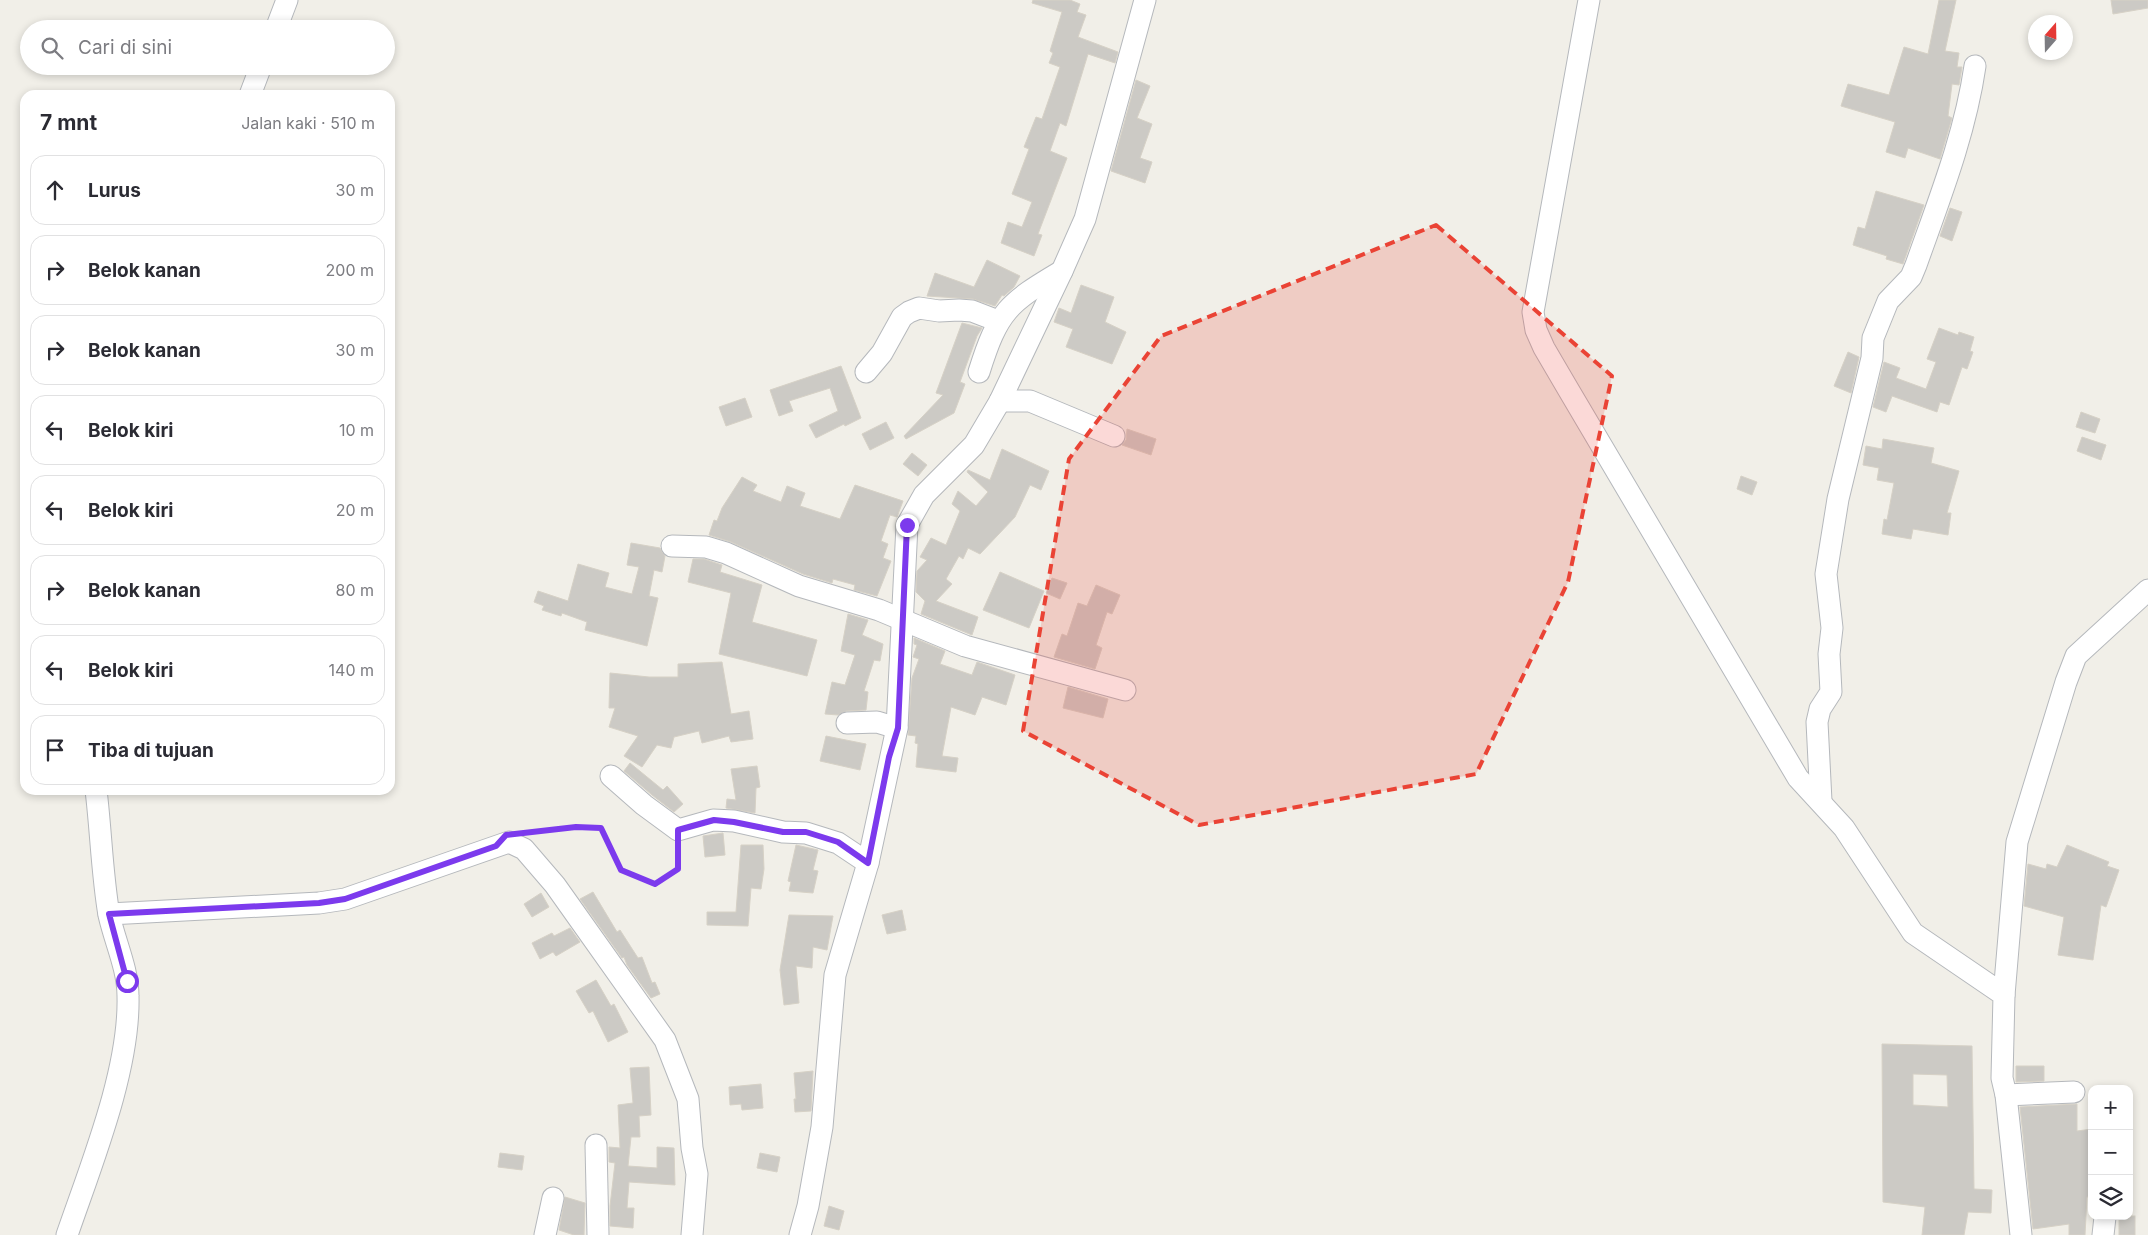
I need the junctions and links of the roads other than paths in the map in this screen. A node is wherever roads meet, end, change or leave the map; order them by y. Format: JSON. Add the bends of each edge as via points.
{"nodes":[{"id":1,"x":287,"y":0,"type":"edge"},
{"id":2,"x":1145,"y":0,"type":"edge"},
{"id":3,"x":1589,"y":0,"type":"edge"},
{"id":4,"x":279,"y":20,"type":"edge"},
{"id":5,"x":1975,"y":66,"type":"dead end"},
{"id":6,"x":257,"y":75,"type":"edge"},
{"id":7,"x":252,"y":90,"type":"edge"},
{"id":8,"x":1062,"y":271,"type":"junction"},
{"id":9,"x":998,"y":321,"type":"junction"},
{"id":10,"x":866,"y":372,"type":"dead end"},
{"id":11,"x":979,"y":372,"type":"dead end"},
{"id":12,"x":1000,"y":401,"type":"junction"},
{"id":13,"x":1114,"y":436,"type":"dead end"},
{"id":14,"x":672,"y":546,"type":"dead end"},
{"id":15,"x":2148,"y":590,"type":"edge"},
{"id":16,"x":903,"y":620,"type":"junction"},
{"id":17,"x":1125,"y":690,"type":"dead end"},
{"id":18,"x":847,"y":723,"type":"dead end"},
{"id":19,"x":898,"y":728,"type":"junction"},
{"id":20,"x":611,"y":776,"type":"dead end"},
{"id":21,"x":97,"y":795,"type":"edge"},
{"id":22,"x":1821,"y":801,"type":"junction"},
{"id":23,"x":868,"y":863,"type":"junction"},
{"id":24,"x":109,"y":914,"type":"junction"},
{"id":25,"x":2004,"y":996,"type":"junction"},
{"id":26,"x":2074,"y":1092,"type":"dead end"},
{"id":27,"x":2006,"y":1095,"type":"junction"},
{"id":28,"x":596,"y":1144,"type":"dead end"},
{"id":29,"x":553,"y":1198,"type":"dead end"},
{"id":30,"x":2105,"y":1220,"type":"edge"},
{"id":31,"x":67,"y":1235,"type":"edge"},
{"id":32,"x":545,"y":1235,"type":"edge"},
{"id":33,"x":598,"y":1235,"type":"edge"},
{"id":34,"x":692,"y":1235,"type":"edge"},
{"id":35,"x":800,"y":1235,"type":"edge"},
{"id":36,"x":2021,"y":1235,"type":"edge"},
{"id":37,"x":2103,"y":1235,"type":"edge"}],
"edges":[{"from":1,"to":4,"type":"street"},
{"from":2,"to":8,"type":"street","via":[[1085,219]]},
{"from":3,"to":22,"type":"street","via":[[1533,312],[1536,330],[1798,778]]},
{"from":5,"to":22,"type":"street","via":[[1957,146],[1916,265],[1911,277],[1888,301],[1875,332],[1872,358],[1838,499],[1826,574],[1832,628],[1829,654],[1831,692],[1820,709],[1817,722]]},
{"from":6,"to":7,"type":"street"},
{"from":8,"to":9,"type":"street","via":[[1021,297]]},
{"from":8,"to":12,"type":"street"},
{"from":9,"to":10,"type":"street","via":[[972,311],[918,308],[902,317],[882,353]]},
{"from":9,"to":11,"type":"street"},
{"from":12,"to":13,"type":"street","via":[[1030,401]]},
{"from":12,"to":16,"type":"street","via":[[974,445],[924,495],[909,520]]},
{"from":14,"to":16,"type":"street","via":[[706,547],[726,553],[799,586]]},
{"from":15,"to":25,"type":"street","via":[[2076,656],[2066,682],[2017,842]]},
{"from":16,"to":17,"type":"street","via":[[965,646]]},
{"from":16,"to":19,"type":"street"},
{"from":18,"to":19,"type":"street","via":[[877,722]]},
{"from":19,"to":23,"type":"street"},
{"from":20,"to":23,"type":"street","via":[[678,830],[714,820],[783,832],[806,832],[838,842]]},
{"from":21,"to":24,"type":"street"},
{"from":22,"to":25,"type":"street","via":[[1844,828],[1913,933]]},
{"from":23,"to":35,"type":"street","via":[[835,976],[822,1127]]},
{"from":24,"to":31,"type":"street","via":[[127,981],[122,1059],[111,1103]]},
{"from":24,"to":34,"type":"street","via":[[336,901],[509,842],[524,849],[555,885],[665,1040],[688,1099],[697,1174]]},
{"from":25,"to":27,"type":"street","via":[[2002,1078]]},
{"from":26,"to":27,"type":"street"},
{"from":27,"to":36,"type":"street"},
{"from":28,"to":33,"type":"street"},
{"from":29,"to":32,"type":"street"},
{"from":30,"to":37,"type":"street"}]}
